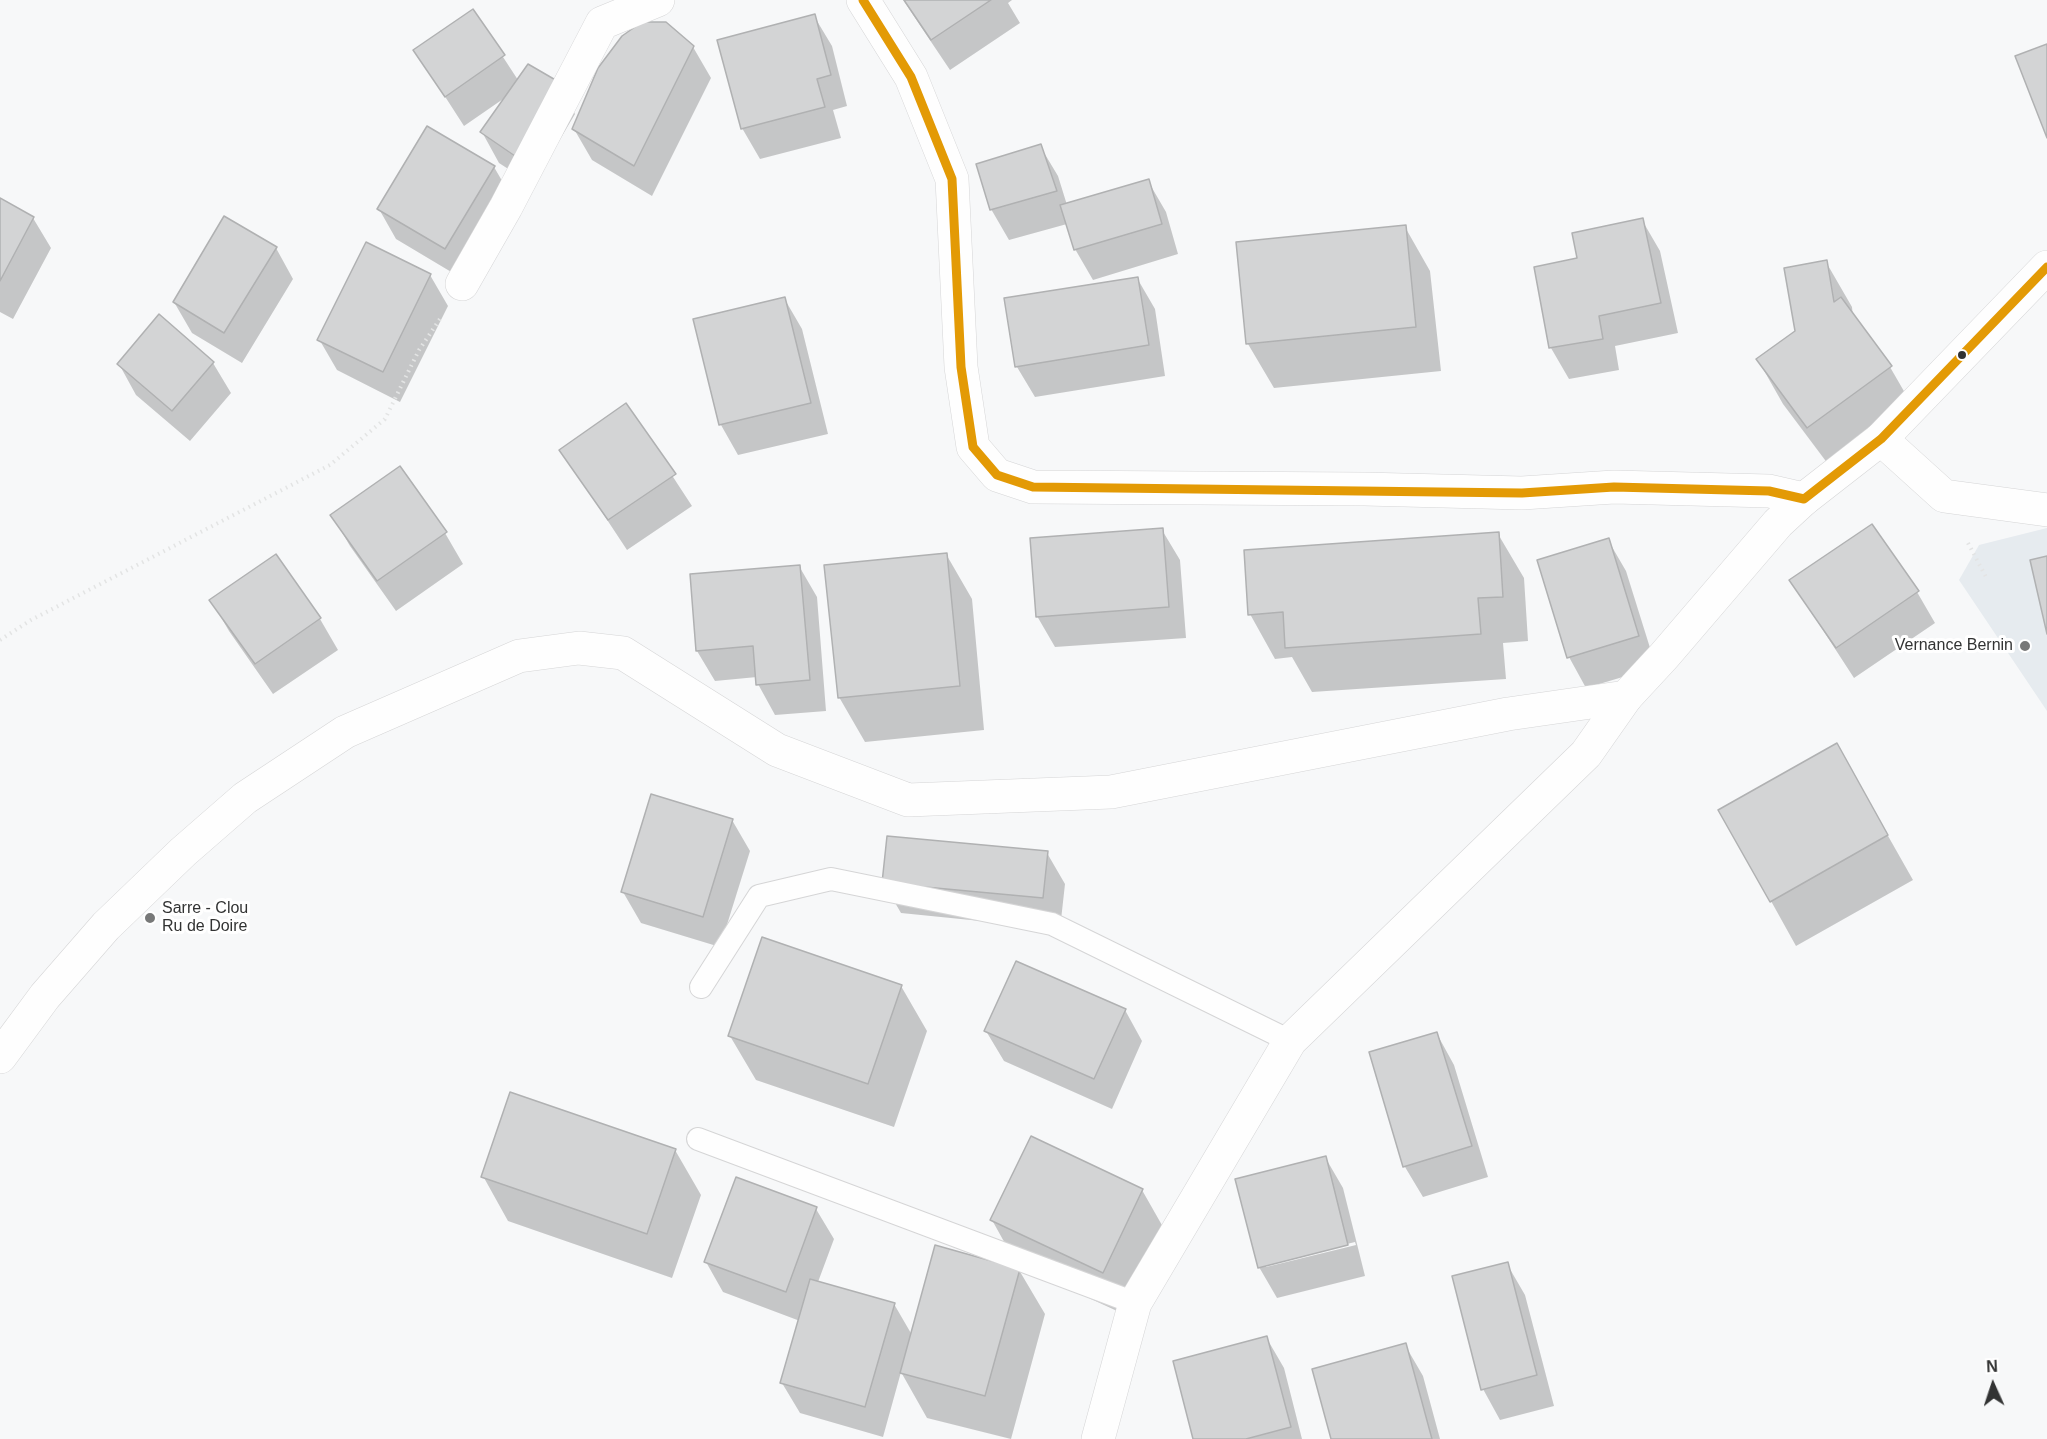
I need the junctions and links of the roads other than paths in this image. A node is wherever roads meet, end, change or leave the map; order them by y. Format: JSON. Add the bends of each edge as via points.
{"nodes":[{"id":1,"x":658,"y":0,"type":"edge"},
{"id":2,"x":863,"y":0,"type":"edge"},
{"id":3,"x":2047,"y":267,"type":"edge"},
{"id":4,"x":462,"y":284,"type":"road end"},
{"id":5,"x":1881,"y":439,"type":"junction"},
{"id":6,"x":1804,"y":499,"type":"junction"},
{"id":7,"x":2047,"y":510,"type":"edge"},
{"id":8,"x":1626,"y":697,"type":"junction"},
{"id":9,"x":701,"y":987,"type":"dead end"},
{"id":10,"x":1290,"y":1041,"type":"junction"},
{"id":11,"x":0,"y":1058,"type":"edge"},
{"id":12,"x":698,"y":1139,"type":"dead end"},
{"id":13,"x":1135,"y":1303,"type":"junction"},
{"id":14,"x":1098,"y":1439,"type":"edge"}],
"edges":[{"from":1,"to":4,"type":"street","via":[[602,23]]},
{"from":2,"to":6,"type":"street","via":[[911,77],[952,179],[961,367],[974,447],[997,475],[1033,487],[1522,494],[1614,487],[1769,490]]},
{"from":3,"to":5,"type":"street"},
{"from":5,"to":6,"type":"street"},
{"from":5,"to":7,"type":"street","via":[[1944,496]]},
{"from":6,"to":8,"type":"street"},
{"from":8,"to":10,"type":"street","via":[[1586,754]]},
{"from":8,"to":11,"type":"street","via":[[1508,714],[1111,792],[908,800],[777,750],[623,653],[579,648],[519,656],[345,732],[245,798],[106,926],[45,996]]},
{"from":9,"to":10,"type":"lane","via":[[759,896],[831,879],[1052,924]]},
{"from":10,"to":13,"type":"street"},
{"from":12,"to":13,"type":"lane"},
{"from":13,"to":14,"type":"street"}]}
